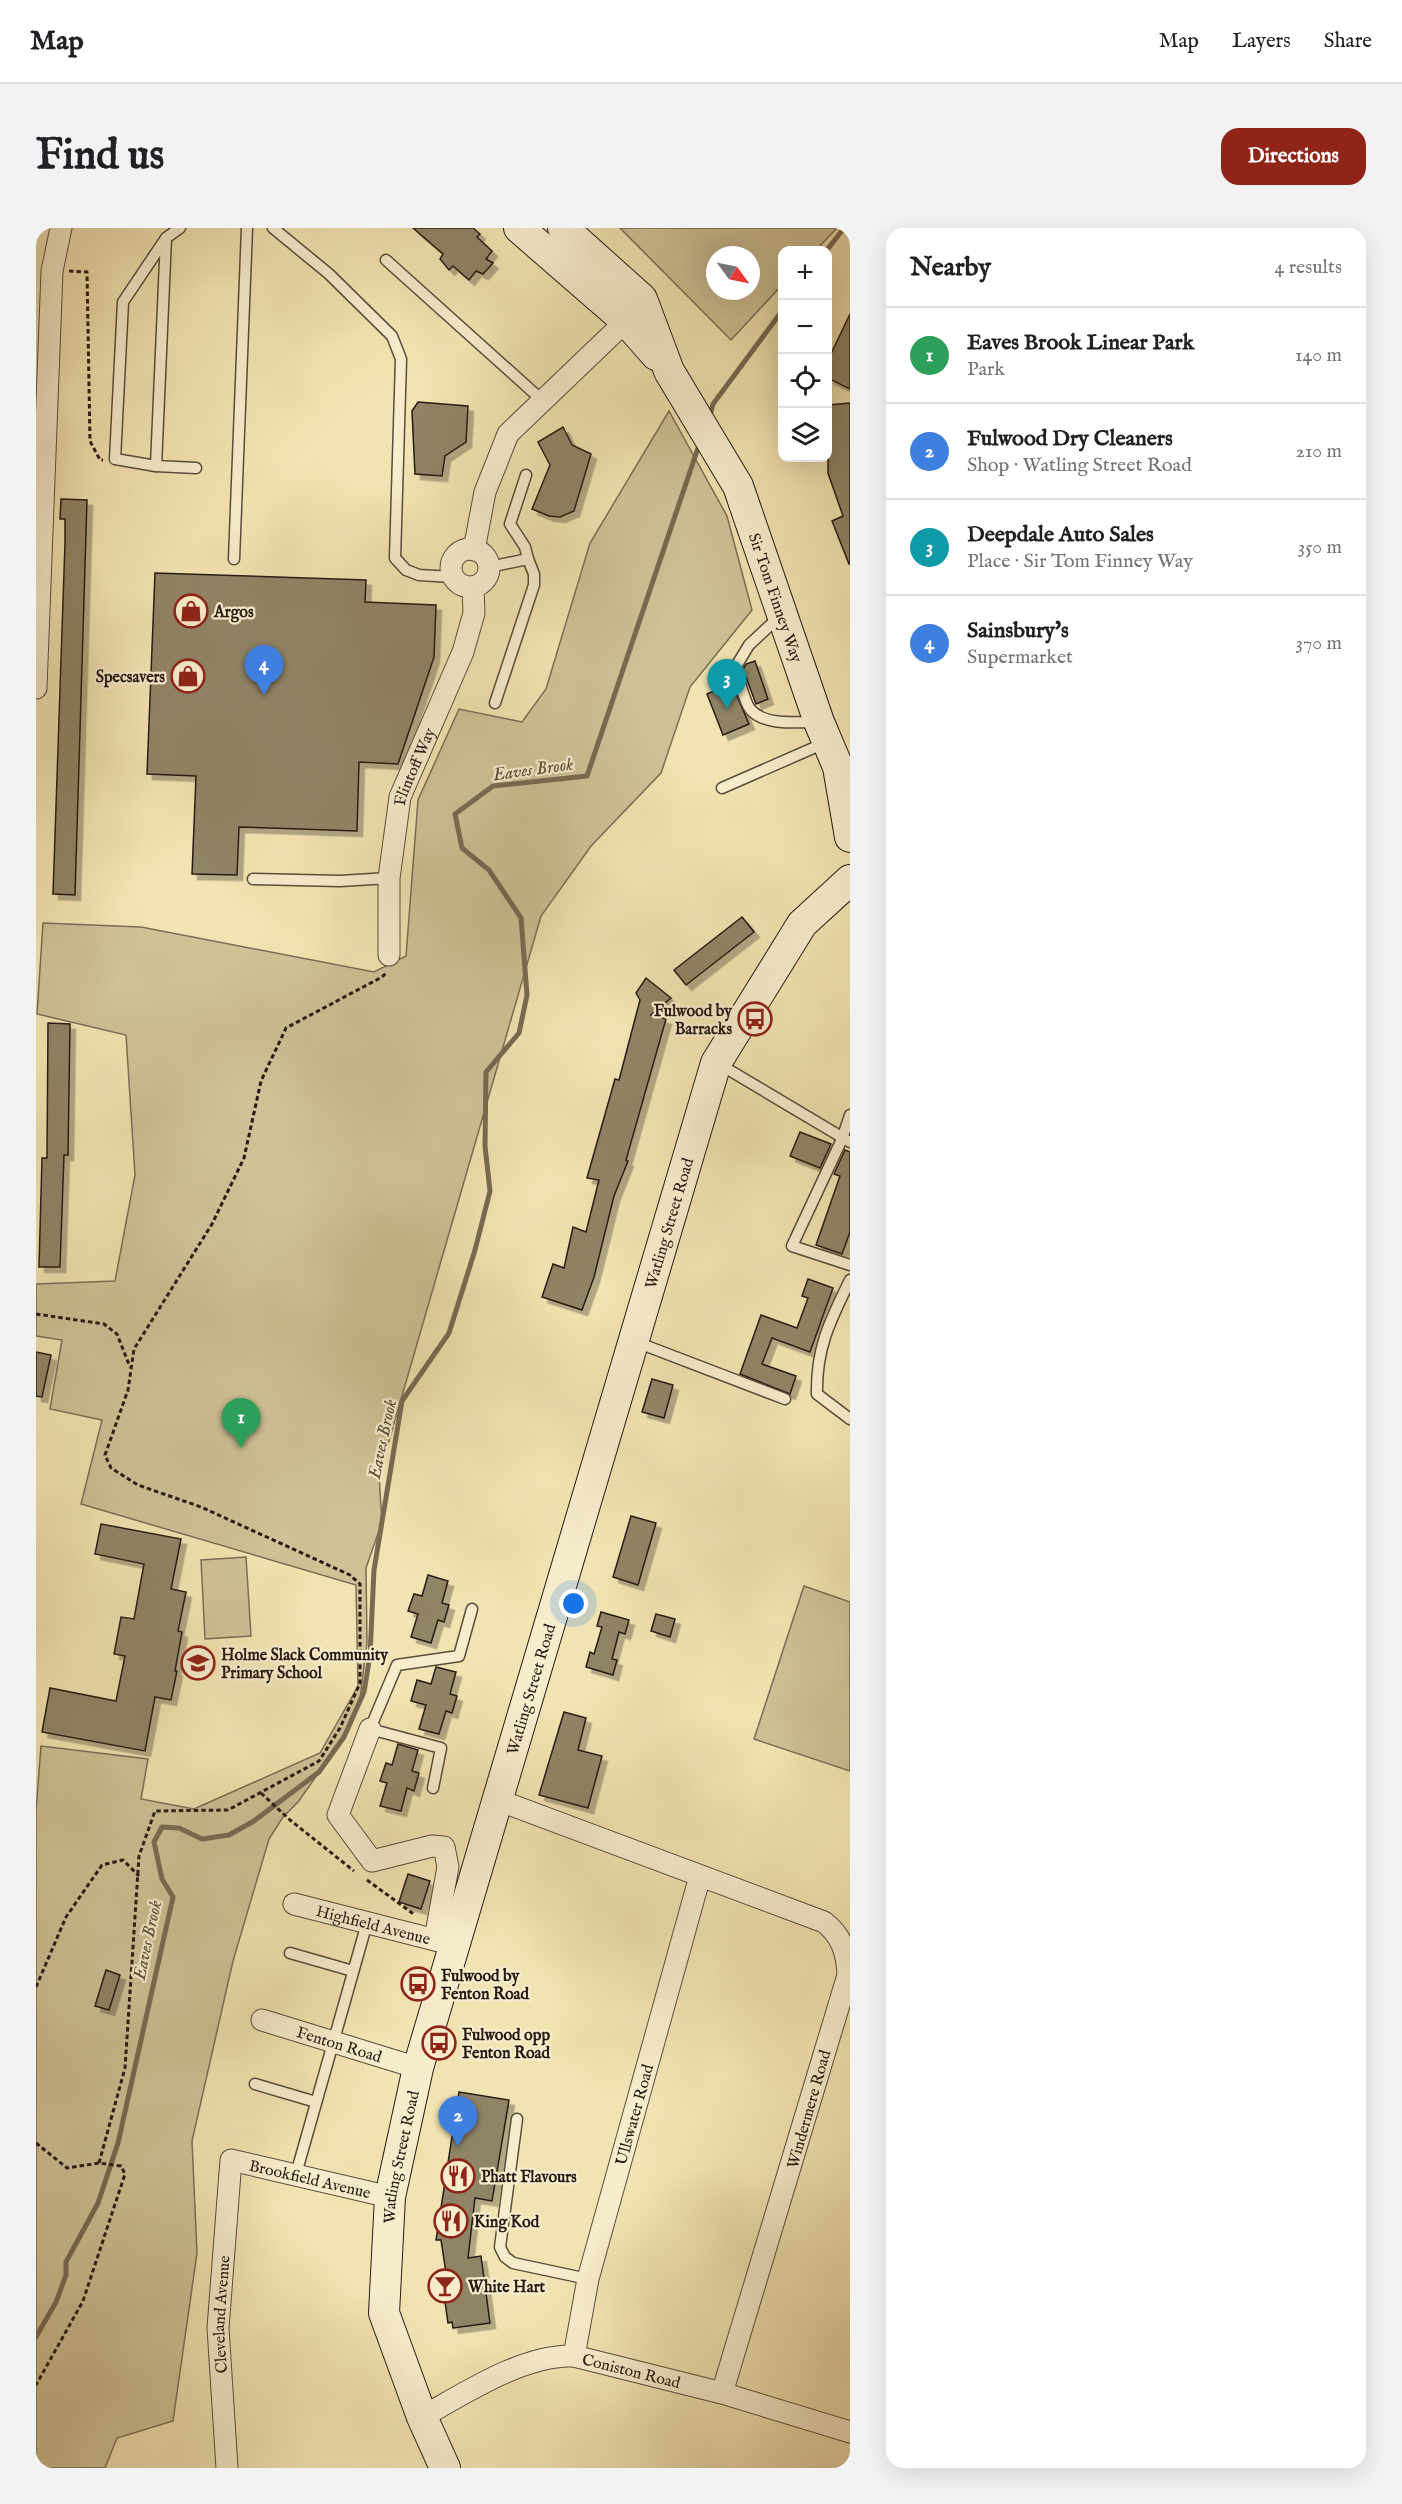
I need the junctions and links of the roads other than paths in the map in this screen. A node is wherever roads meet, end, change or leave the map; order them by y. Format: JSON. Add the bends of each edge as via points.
{"nodes":[{"id":1,"x":61,"y":228,"type":"edge"},
{"id":2,"x":180,"y":228,"type":"edge"},
{"id":3,"x":247,"y":228,"type":"edge"},
{"id":4,"x":273,"y":228,"type":"edge"},
{"id":5,"x":519,"y":228,"type":"edge"},
{"id":6,"x":563,"y":228,"type":"edge"},
{"id":7,"x":166,"y":238,"type":"junction"},
{"id":8,"x":386,"y":260,"type":"dead end"},
{"id":9,"x":634,"y":310,"type":"junction"},
{"id":10,"x":42,"y":385,"type":"edge"},
{"id":11,"x":543,"y":401,"type":"junction"},
{"id":12,"x":156,"y":466,"type":"junction"},
{"id":13,"x":196,"y":468,"type":"dead end"},
{"id":14,"x":526,"y":475,"type":"dead end"},
{"id":15,"x":474,"y":550,"type":"junction"},
{"id":16,"x":234,"y":559,"type":"dead end"},
{"id":17,"x":528,"y":559,"type":"junction"},
{"id":18,"x":489,"y":567,"type":"junction"},
{"id":19,"x":452,"y":577,"type":"junction"},
{"id":20,"x":473,"y":587,"type":"junction"},
{"id":21,"x":781,"y":615,"type":"junction"},
{"id":22,"x":36,"y":688,"type":"edge"},
{"id":23,"x":495,"y":703,"type":"dead end"},
{"id":24,"x":823,"y":732,"type":"junction"},
{"id":25,"x":722,"y":788,"type":"dead end"},
{"id":26,"x":850,"y":837,"type":"edge"},
{"id":27,"x":389,"y":878,"type":"junction"},
{"id":28,"x":253,"y":879,"type":"dead end"},
{"id":29,"x":850,"y":880,"type":"edge"},
{"id":30,"x":389,"y":955,"type":"road end"},
{"id":31,"x":716,"y":1063,"type":"junction"},
{"id":32,"x":850,"y":1115,"type":"edge"},
{"id":33,"x":846,"y":1140,"type":"edge"},
{"id":34,"x":850,"y":1265,"type":"edge"},
{"id":35,"x":850,"y":1280,"type":"edge"},
{"id":36,"x":633,"y":1341,"type":"junction"},
{"id":37,"x":785,"y":1399,"type":"dead end"},
{"id":38,"x":850,"y":1419,"type":"edge"},
{"id":39,"x":472,"y":1609,"type":"dead end"},
{"id":40,"x":370,"y":1729,"type":"junction"},
{"id":41,"x":433,"y":1788,"type":"dead end"},
{"id":42,"x":498,"y":1800,"type":"junction"},
{"id":43,"x":700,"y":1876,"type":"junction"},
{"id":44,"x":294,"y":1904,"type":"dead end"},
{"id":45,"x":367,"y":1923,"type":"junction"},
{"id":46,"x":444,"y":1942,"type":"junction"},
{"id":47,"x":290,"y":1953,"type":"dead end"},
{"id":48,"x":353,"y":1971,"type":"junction"},
{"id":49,"x":262,"y":2020,"type":"dead end"},
{"id":50,"x":333,"y":2042,"type":"junction"},
{"id":51,"x":418,"y":2068,"type":"junction"},
{"id":52,"x":255,"y":2084,"type":"dead end"},
{"id":53,"x":316,"y":2102,"type":"junction"},
{"id":54,"x":517,"y":2119,"type":"dead end"},
{"id":55,"x":231,"y":2160,"type":"joint"},
{"id":56,"x":296,"y":2174,"type":"junction"},
{"id":57,"x":390,"y":2197,"type":"junction"},
{"id":58,"x":588,"y":2279,"type":"junction"},
{"id":59,"x":574,"y":2356,"type":"junction"},
{"id":60,"x":722,"y":2393,"type":"junction"},
{"id":61,"x":422,"y":2417,"type":"junction"},
{"id":62,"x":850,"y":2432,"type":"edge"},
{"id":63,"x":227,"y":2468,"type":"edge"},
{"id":64,"x":445,"y":2468,"type":"edge"}],
"edges":[{"from":1,"to":10,"type":"street","via":[[52,271]]},
{"from":2,"to":7,"type":"lane"},
{"from":3,"to":16,"type":"lane"},
{"from":4,"to":19,"type":"lane","via":[[392,336],[401,360],[395,558],[406,570],[420,575]]},
{"from":5,"to":9,"type":"main road","name":"Sir Tom Finney Way"},
{"from":6,"to":9,"type":"main road","name":"Sir Tom Finney Way"},
{"from":7,"to":12,"type":"lane"},
{"from":7,"to":12,"type":"lane","via":[[123,302],[115,459]]},
{"from":8,"to":11,"type":"lane"},
{"from":9,"to":11,"type":"street"},
{"from":9,"to":21,"type":"main road","name":"Sir Tom Finney Way","via":[[738,486]]},
{"from":10,"to":22,"type":"street"},
{"from":11,"to":15,"type":"street","via":[[508,434],[485,492]]},
{"from":12,"to":13,"type":"lane"},
{"from":14,"to":17,"type":"lane","via":[[510,524]]},
{"from":15,"to":18,"type":"street","via":[[483,554]]},
{"from":15,"to":19,"type":"street","via":[[466,549],[456,555]]},
{"from":17,"to":18,"type":"lane"},
{"from":17,"to":23,"type":"lane","via":[[534,585]]},
{"from":18,"to":20,"type":"street","via":[[485,579]]},
{"from":19,"to":20,"type":"street","via":[[463,586]]},
{"from":20,"to":27,"type":"street","name":"Flintoff Way","via":[[474,613],[463,652],[400,797]]},
{"from":21,"to":24,"type":"main road","name":"Sir Tom Finney Way"},
{"from":21,"to":24,"type":"lane","via":[[749,645],[735,668],[750,708],[776,721]]},
{"from":24,"to":25,"type":"lane"},
{"from":24,"to":26,"type":"main road","name":"Sir Tom Finney Way","via":[[838,767]]},
{"from":27,"to":28,"type":"lane"},
{"from":27,"to":30,"type":"street","name":"Flintoff Way"},
{"from":29,"to":31,"type":"main road","name":"Watling Street Road","via":[[802,924]]},
{"from":31,"to":33,"type":"lane"},
{"from":31,"to":36,"type":"main road","name":"Watling Street Road"},
{"from":32,"to":33,"type":"lane"},
{"from":33,"to":34,"type":"lane","via":[[792,1246]]},
{"from":35,"to":38,"type":"lane","via":[[828,1326],[816,1366],[817,1394]]},
{"from":36,"to":37,"type":"lane"},
{"from":36,"to":42,"type":"main road","name":"Watling Street Road"},
{"from":39,"to":40,"type":"lane","via":[[459,1656],[397,1665]]},
{"from":40,"to":41,"type":"lane","via":[[441,1748]]},
{"from":40,"to":46,"type":"street","via":[[338,1815],[372,1861],[432,1846],[444,1847],[448,1867]]},
{"from":42,"to":43,"type":"street","name":"Windermere Road"},
{"from":42,"to":46,"type":"main road","name":"Watling Street Road"},
{"from":43,"to":58,"type":"street","name":"Ullswater Road"},
{"from":43,"to":60,"type":"street","name":"Windermere Road","via":[[824,1922],[839,1938],[848,1960],[848,1975]]},
{"from":44,"to":45,"type":"street","name":"Highfield Avenue"},
{"from":45,"to":46,"type":"street","name":"Highfield Avenue"},
{"from":45,"to":48,"type":"lane"},
{"from":46,"to":51,"type":"main road","name":"Watling Street Road"},
{"from":47,"to":48,"type":"lane"},
{"from":48,"to":50,"type":"lane"},
{"from":49,"to":50,"type":"street","name":"Fenton Road"},
{"from":50,"to":51,"type":"street","name":"Fenton Road"},
{"from":50,"to":53,"type":"lane"},
{"from":51,"to":57,"type":"main road","name":"Watling Street Road"},
{"from":52,"to":53,"type":"lane"},
{"from":53,"to":56,"type":"lane"},
{"from":54,"to":58,"type":"lane","via":[[500,2247],[513,2263]]},
{"from":55,"to":56,"type":"street","name":"Brookfield Avenue"},
{"from":55,"to":63,"type":"street","name":"Cleveland Avenue","via":[[218,2328]]},
{"from":56,"to":57,"type":"street","name":"Brookfield Avenue"},
{"from":57,"to":61,"type":"main road","name":"Watling Street Road","via":[[384,2313]]},
{"from":58,"to":59,"type":"street","name":"Ullswater Road"},
{"from":59,"to":60,"type":"street","name":"Coniston Road"},
{"from":59,"to":61,"type":"street","name":"Coniston Road","via":[[556,2355],[533,2362]]},
{"from":60,"to":62,"type":"street","name":"Coniston Road"},
{"from":61,"to":64,"type":"main road","name":"Watling Street Road"}]}
